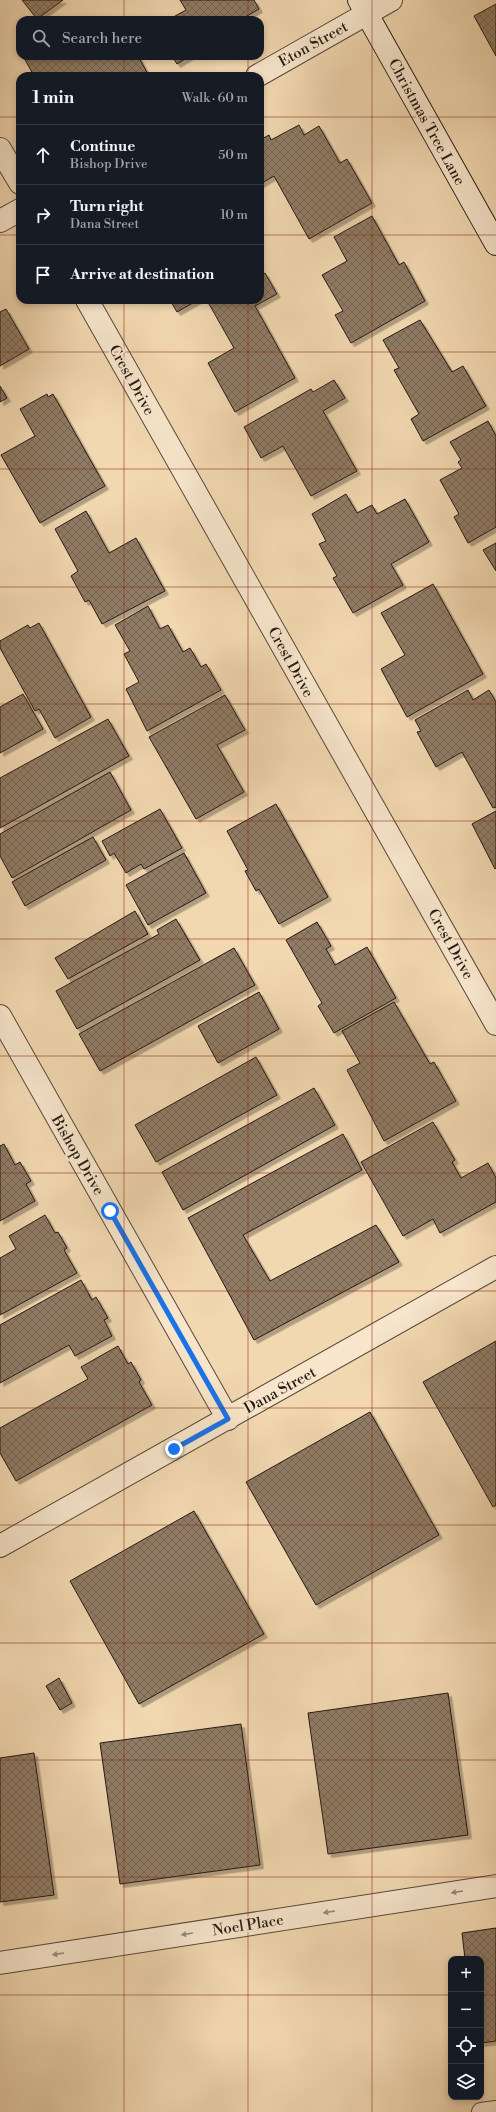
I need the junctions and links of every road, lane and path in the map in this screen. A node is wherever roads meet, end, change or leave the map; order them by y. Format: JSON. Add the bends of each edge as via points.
{"nodes":[{"id":1,"x":391,"y":0,"type":"edge"},
{"id":2,"x":363,"y":7,"type":"edge"},
{"id":3,"x":263,"y":72,"type":"edge"},
{"id":4,"x":0,"y":149,"type":"edge"},
{"id":5,"x":16,"y":176,"type":"edge"},
{"id":6,"x":16,"y":212,"type":"edge"},
{"id":7,"x":0,"y":221,"type":"edge"},
{"id":8,"x":496,"y":244,"type":"edge"},
{"id":9,"x":89,"y":304,"type":"edge"},
{"id":10,"x":0,"y":1016,"type":"edge"},
{"id":11,"x":496,"y":1024,"type":"edge"},
{"id":12,"x":496,"y":1267,"type":"edge"},
{"id":13,"x":228,"y":1419,"type":"junction"},
{"id":14,"x":0,"y":1546,"type":"edge"},
{"id":15,"x":496,"y":1886,"type":"edge"},
{"id":16,"x":0,"y":1963,"type":"edge"},
{"id":17,"x":496,"y":2110,"type":"edge"},
{"id":18,"x":481,"y":2112,"type":"edge"}],
"edges":[{"from":1,"to":2,"type":"street","name":"Eton Street"},
{"from":2,"to":3,"type":"street","name":"Eton Street"},
{"from":2,"to":8,"type":"street","name":"Christmas Tree Lane"},
{"from":4,"to":5,"type":"street"},
{"from":6,"to":7,"type":"street"},
{"from":9,"to":11,"type":"street","name":"Crest Drive"},
{"from":10,"to":13,"type":"street","name":"Bishop Drive"},
{"from":12,"to":13,"type":"street","name":"Dana Street"},
{"from":13,"to":14,"type":"street","name":"Dana Street"},
{"from":15,"to":16,"type":"street","name":"Noel Place","one_way":true},
{"from":17,"to":18,"type":"lane"}]}
